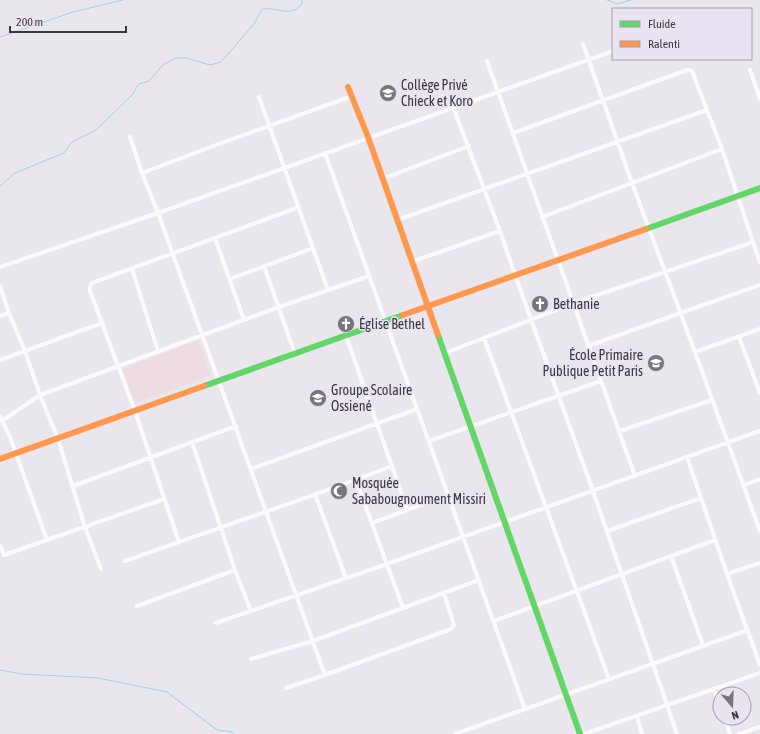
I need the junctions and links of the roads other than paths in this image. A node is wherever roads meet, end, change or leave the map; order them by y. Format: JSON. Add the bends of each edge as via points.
{"nodes":[{"id":1,"x":583,"y":44,"type":"dead end"},
{"id":2,"x":612,"y":51,"type":"edge"},
{"id":3,"x":589,"y":60,"type":"junction"},
{"id":4,"x":487,"y":61,"type":"dead end"},
{"id":5,"x":750,"y":70,"type":"dead end"},
{"id":6,"x":348,"y":87,"type":"dead end"},
{"id":7,"x":498,"y":91,"type":"junction"},
{"id":8,"x":352,"y":96,"type":"junction"},
{"id":9,"x":259,"y":97,"type":"dead end"},
{"id":10,"x":760,"y":99,"type":"edge"},
{"id":11,"x":603,"y":101,"type":"junction"},
{"id":12,"x":454,"y":107,"type":"junction"},
{"id":13,"x":707,"y":110,"type":"junction"},
{"id":14,"x":269,"y":126,"type":"junction"},
{"id":15,"x":513,"y":133,"type":"junction"},
{"id":16,"x":130,"y":137,"type":"dead end"},
{"id":17,"x":368,"y":137,"type":"junction"},
{"id":18,"x":617,"y":141,"type":"junction"},
{"id":19,"x":469,"y":146,"type":"junction"},
{"id":20,"x":722,"y":149,"type":"junction"},
{"id":21,"x":325,"y":153,"type":"junction"},
{"id":22,"x":284,"y":168,"type":"junction"},
{"id":23,"x":142,"y":173,"type":"junction"},
{"id":24,"x":528,"y":173,"type":"junction"},
{"id":25,"x":382,"y":179,"type":"junction"},
{"id":26,"x":632,"y":184,"type":"junction"},
{"id":27,"x":760,"y":188,"type":"edge"},
{"id":28,"x":484,"y":189,"type":"junction"},
{"id":29,"x":737,"y":196,"type":"junction"},
{"id":30,"x":299,"y":207,"type":"junction"},
{"id":31,"x":158,"y":213,"type":"junction"},
{"id":32,"x":542,"y":217,"type":"junction"},
{"id":33,"x":396,"y":220,"type":"junction"},
{"id":34,"x":649,"y":227,"type":"junction"},
{"id":35,"x":500,"y":231,"type":"junction"},
{"id":36,"x":215,"y":238,"type":"junction"},
{"id":37,"x":753,"y":242,"type":"junction"},
{"id":38,"x":313,"y":248,"type":"junction"},
{"id":39,"x":172,"y":253,"type":"junction"},
{"id":40,"x":558,"y":259,"type":"junction"},
{"id":41,"x":411,"y":262,"type":"junction"},
{"id":42,"x":760,"y":263,"type":"edge"},
{"id":43,"x":264,"y":266,"type":"junction"},
{"id":44,"x":0,"y":267,"type":"edge"},
{"id":45,"x":132,"y":269,"type":"junction"},
{"id":46,"x":665,"y":272,"type":"junction"},
{"id":47,"x":515,"y":275,"type":"junction"},
{"id":48,"x":370,"y":276,"type":"junction"},
{"id":49,"x":230,"y":280,"type":"junction"},
{"id":50,"x":760,"y":285,"type":"edge"},
{"id":51,"x":0,"y":286,"type":"edge"},
{"id":52,"x":328,"y":290,"type":"junction"},
{"id":53,"x":574,"y":303,"type":"junction"},
{"id":54,"x":428,"y":306,"type":"junction"},
{"id":55,"x":278,"y":307,"type":"junction"},
{"id":56,"x":9,"y":313,"type":"junction"},
{"id":57,"x":680,"y":313,"type":"junction"},
{"id":58,"x":0,"y":316,"type":"edge"},
{"id":59,"x":244,"y":320,"type":"junction"},
{"id":60,"x":531,"y":320,"type":"junction"},
{"id":61,"x":387,"y":321,"type":"junction"},
{"id":62,"x":102,"y":323,"type":"junction"},
{"id":63,"x":760,"y":329,"type":"edge"},
{"id":64,"x":202,"y":336,"type":"junction"},
{"id":65,"x":346,"y":336,"type":"junction"},
{"id":66,"x":738,"y":337,"type":"junction"},
{"id":67,"x":484,"y":338,"type":"junction"},
{"id":68,"x":588,"y":346,"type":"junction"},
{"id":69,"x":25,"y":351,"type":"junction"},
{"id":70,"x":158,"y":351,"type":"junction"},
{"id":71,"x":695,"y":352,"type":"junction"},
{"id":72,"x":445,"y":353,"type":"junction"},
{"id":73,"x":295,"y":354,"type":"junction"},
{"id":74,"x":0,"y":360,"type":"edge"},
{"id":75,"x":118,"y":367,"type":"junction"},
{"id":76,"x":219,"y":381,"type":"junction"},
{"id":77,"x":601,"y":381,"type":"junction"},
{"id":78,"x":760,"y":393,"type":"edge"},
{"id":79,"x":40,"y":395,"type":"junction"},
{"id":80,"x":559,"y":396,"type":"junction"},
{"id":81,"x":712,"y":400,"type":"junction"},
{"id":82,"x":417,"y":410,"type":"junction"},
{"id":83,"x":135,"y":411,"type":"junction"},
{"id":84,"x":512,"y":413,"type":"junction"},
{"id":85,"x":0,"y":416,"type":"edge"},
{"id":86,"x":2,"y":421,"type":"junction"},
{"id":87,"x":376,"y":424,"type":"junction"},
{"id":88,"x":236,"y":426,"type":"junction"},
{"id":89,"x":470,"y":427,"type":"junction"},
{"id":90,"x":620,"y":431,"type":"junction"},
{"id":91,"x":760,"y":431,"type":"edge"},
{"id":92,"x":58,"y":439,"type":"junction"},
{"id":93,"x":429,"y":441,"type":"junction"},
{"id":94,"x":192,"y":442,"type":"junction"},
{"id":95,"x":728,"y":443,"type":"junction"},
{"id":96,"x":15,"y":453,"type":"junction"},
{"id":97,"x":150,"y":457,"type":"junction"},
{"id":98,"x":688,"y":457,"type":"junction"},
{"id":99,"x":0,"y":459,"type":"edge"},
{"id":100,"x":392,"y":466,"type":"junction"},
{"id":101,"x":251,"y":469,"type":"junction"},
{"id":102,"x":635,"y":476,"type":"junction"},
{"id":103,"x":760,"y":479,"type":"edge"},
{"id":104,"x":356,"y":480,"type":"junction"},
{"id":105,"x":744,"y":485,"type":"junction"},
{"id":106,"x":73,"y":486,"type":"junction"},
{"id":107,"x":593,"y":491,"type":"junction"},
{"id":108,"x":315,"y":494,"type":"junction"},
{"id":109,"x":448,"y":495,"type":"junction"},
{"id":110,"x":701,"y":498,"type":"junction"},
{"id":111,"x":164,"y":499,"type":"junction"},
{"id":112,"x":546,"y":507,"type":"junction"},
{"id":113,"x":407,"y":509,"type":"junction"},
{"id":114,"x":266,"y":512,"type":"junction"},
{"id":115,"x":505,"y":522,"type":"junction"},
{"id":116,"x":372,"y":523,"type":"junction"},
{"id":117,"x":222,"y":526,"type":"junction"},
{"id":118,"x":85,"y":527,"type":"junction"},
{"id":119,"x":607,"y":531,"type":"junction"},
{"id":120,"x":760,"y":531,"type":"edge"},
{"id":121,"x":464,"y":537,"type":"junction"},
{"id":122,"x":47,"y":540,"type":"junction"},
{"id":123,"x":715,"y":540,"type":"junction"},
{"id":124,"x":179,"y":542,"type":"junction"},
{"id":125,"x":0,"y":545,"type":"edge"},
{"id":126,"x":671,"y":556,"type":"junction"},
{"id":127,"x":124,"y":561,"type":"dead end"},
{"id":128,"x":760,"y":563,"type":"edge"},
{"id":129,"x":387,"y":564,"type":"junction"},
{"id":130,"x":101,"y":569,"type":"dead end"},
{"id":131,"x":235,"y":570,"type":"junction"},
{"id":132,"x":622,"y":574,"type":"junction"},
{"id":133,"x":727,"y":574,"type":"junction"},
{"id":134,"x":346,"y":578,"type":"junction"},
{"id":135,"x":479,"y":580,"type":"junction"},
{"id":136,"x":576,"y":591,"type":"junction"},
{"id":137,"x":444,"y":593,"type":"junction"},
{"id":138,"x":296,"y":595,"type":"junction"},
{"id":139,"x":137,"y":606,"type":"dead end"},
{"id":140,"x":534,"y":607,"type":"junction"},
{"id":141,"x":403,"y":608,"type":"junction"},
{"id":142,"x":251,"y":611,"type":"junction"},
{"id":143,"x":494,"y":621,"type":"junction"},
{"id":144,"x":216,"y":622,"type":"dead end"},
{"id":145,"x":748,"y":630,"type":"junction"},
{"id":146,"x":313,"y":641,"type":"junction"},
{"id":147,"x":703,"y":645,"type":"junction"},
{"id":148,"x":251,"y":659,"type":"dead end"},
{"id":149,"x":654,"y":663,"type":"junction"},
{"id":150,"x":760,"y":665,"type":"edge"},
{"id":151,"x":760,"y":673,"type":"edge"},
{"id":152,"x":325,"y":675,"type":"junction"},
{"id":153,"x":609,"y":678,"type":"junction"},
{"id":154,"x":723,"y":686,"type":"edge"},
{"id":155,"x":286,"y":688,"type":"dead end"},
{"id":156,"x":712,"y":690,"type":"edge"},
{"id":157,"x":566,"y":694,"type":"junction"},
{"id":158,"x":668,"y":706,"type":"junction"},
{"id":159,"x":524,"y":708,"type":"junction"},
{"id":160,"x":636,"y":716,"type":"junction"},
{"id":161,"x":760,"y":727,"type":"edge"},
{"id":162,"x":454,"y":734,"type":"edge"},
{"id":163,"x":580,"y":734,"type":"edge"},
{"id":164,"x":584,"y":734,"type":"edge"},
{"id":165,"x":642,"y":734,"type":"edge"},
{"id":166,"x":678,"y":734,"type":"edge"},
{"id":167,"x":739,"y":734,"type":"edge"}],
"edges":[{"from":1,"to":3,"type":"street"},
{"from":2,"to":3,"type":"street"},
{"from":3,"to":7,"type":"street"},
{"from":3,"to":11,"type":"street"},
{"from":4,"to":7,"type":"street"},
{"from":5,"to":10,"type":"street"},
{"from":6,"to":8,"type":"street"},
{"from":7,"to":12,"type":"street"},
{"from":7,"to":15,"type":"street"},
{"from":8,"to":14,"type":"street"},
{"from":8,"to":17,"type":"street"},
{"from":9,"to":14,"type":"street"},
{"from":11,"to":13,"type":"street","via":[[687,70],[692,71]]},
{"from":11,"to":15,"type":"street"},
{"from":11,"to":18,"type":"street"},
{"from":12,"to":17,"type":"street"},
{"from":12,"to":19,"type":"street"},
{"from":13,"to":18,"type":"street"},
{"from":13,"to":20,"type":"street"},
{"from":14,"to":22,"type":"street"},
{"from":14,"to":23,"type":"street"},
{"from":15,"to":24,"type":"street"},
{"from":16,"to":23,"type":"street"},
{"from":17,"to":21,"type":"street"},
{"from":17,"to":25,"type":"street"},
{"from":18,"to":24,"type":"street"},
{"from":18,"to":26,"type":"street"},
{"from":19,"to":25,"type":"street"},
{"from":19,"to":28,"type":"street"},
{"from":20,"to":26,"type":"street"},
{"from":20,"to":29,"type":"street"},
{"from":21,"to":22,"type":"street"},
{"from":21,"to":48,"type":"street"},
{"from":22,"to":30,"type":"street"},
{"from":22,"to":31,"type":"street"},
{"from":23,"to":31,"type":"street"},
{"from":24,"to":28,"type":"street"},
{"from":24,"to":32,"type":"street"},
{"from":25,"to":33,"type":"street"},
{"from":26,"to":32,"type":"street"},
{"from":26,"to":34,"type":"street"},
{"from":27,"to":29,"type":"street"},
{"from":28,"to":33,"type":"street"},
{"from":28,"to":35,"type":"street"},
{"from":29,"to":34,"type":"street"},
{"from":29,"to":37,"type":"street"},
{"from":30,"to":36,"type":"street"},
{"from":30,"to":38,"type":"street"},
{"from":31,"to":39,"type":"street"},
{"from":31,"to":44,"type":"street"},
{"from":32,"to":40,"type":"street"},
{"from":33,"to":41,"type":"street"},
{"from":34,"to":40,"type":"street"},
{"from":34,"to":46,"type":"street"},
{"from":35,"to":41,"type":"street"},
{"from":35,"to":47,"type":"street"},
{"from":36,"to":39,"type":"street"},
{"from":36,"to":49,"type":"street"},
{"from":37,"to":42,"type":"street"},
{"from":37,"to":46,"type":"street"},
{"from":38,"to":43,"type":"street"},
{"from":38,"to":52,"type":"street"},
{"from":39,"to":45,"type":"street"},
{"from":39,"to":64,"type":"street"},
{"from":40,"to":47,"type":"street"},
{"from":40,"to":53,"type":"street"},
{"from":41,"to":54,"type":"street"},
{"from":43,"to":49,"type":"street"},
{"from":43,"to":55,"type":"street"},
{"from":45,"to":62,"type":"street","via":[[92,283],[90,291]]},
{"from":45,"to":70,"type":"street"},
{"from":46,"to":53,"type":"street"},
{"from":46,"to":57,"type":"street"},
{"from":47,"to":54,"type":"street"},
{"from":47,"to":60,"type":"street"},
{"from":48,"to":52,"type":"street"},
{"from":48,"to":61,"type":"street"},
{"from":49,"to":59,"type":"street"},
{"from":50,"to":57,"type":"street"},
{"from":51,"to":56,"type":"street"},
{"from":52,"to":55,"type":"street"},
{"from":53,"to":60,"type":"street"},
{"from":53,"to":68,"type":"street"},
{"from":54,"to":61,"type":"street"},
{"from":54,"to":72,"type":"street"},
{"from":55,"to":59,"type":"street"},
{"from":55,"to":73,"type":"street"},
{"from":56,"to":58,"type":"street"},
{"from":56,"to":69,"type":"street"},
{"from":57,"to":68,"type":"street"},
{"from":57,"to":71,"type":"street"},
{"from":59,"to":64,"type":"street"},
{"from":60,"to":67,"type":"street"},
{"from":60,"to":80,"type":"street"},
{"from":61,"to":65,"type":"street"},
{"from":61,"to":82,"type":"street"},
{"from":62,"to":69,"type":"street"},
{"from":62,"to":75,"type":"street"},
{"from":63,"to":66,"type":"street"},
{"from":64,"to":70,"type":"street"},
{"from":64,"to":76,"type":"street"},
{"from":65,"to":73,"type":"street"},
{"from":65,"to":87,"type":"street"},
{"from":66,"to":71,"type":"street"},
{"from":66,"to":78,"type":"street"},
{"from":67,"to":72,"type":"street"},
{"from":67,"to":84,"type":"street"},
{"from":68,"to":77,"type":"street"},
{"from":69,"to":74,"type":"street"},
{"from":69,"to":79,"type":"street"},
{"from":70,"to":75,"type":"street"},
{"from":71,"to":81,"type":"street"},
{"from":72,"to":89,"type":"street"},
{"from":73,"to":76,"type":"street"},
{"from":75,"to":79,"type":"street"},
{"from":75,"to":83,"type":"street"},
{"from":76,"to":83,"type":"street"},
{"from":76,"to":88,"type":"street"},
{"from":77,"to":80,"type":"street"},
{"from":77,"to":90,"type":"street"},
{"from":79,"to":86,"type":"street"},
{"from":79,"to":92,"type":"street"},
{"from":80,"to":84,"type":"street"},
{"from":80,"to":107,"type":"street"},
{"from":81,"to":90,"type":"street"},
{"from":81,"to":95,"type":"street"},
{"from":82,"to":87,"type":"street"},
{"from":82,"to":93,"type":"street"},
{"from":83,"to":92,"type":"street"},
{"from":83,"to":97,"type":"street"},
{"from":84,"to":89,"type":"street"},
{"from":84,"to":112,"type":"street"},
{"from":85,"to":86,"type":"street"},
{"from":86,"to":96,"type":"street"},
{"from":87,"to":100,"type":"street"},
{"from":87,"to":101,"type":"street"},
{"from":88,"to":94,"type":"street"},
{"from":88,"to":101,"type":"street"},
{"from":89,"to":93,"type":"street"},
{"from":89,"to":115,"type":"street"},
{"from":90,"to":102,"type":"street"},
{"from":91,"to":95,"type":"street"},
{"from":92,"to":96,"type":"street"},
{"from":92,"to":106,"type":"street"},
{"from":93,"to":109,"type":"street"},
{"from":94,"to":97,"type":"street"},
{"from":94,"to":117,"type":"street"},
{"from":95,"to":98,"type":"street"},
{"from":95,"to":105,"type":"street"},
{"from":96,"to":99,"type":"street"},
{"from":96,"to":122,"type":"street"},
{"from":97,"to":106,"type":"street"},
{"from":97,"to":111,"type":"street"},
{"from":98,"to":102,"type":"street"},
{"from":98,"to":110,"type":"street"},
{"from":100,"to":104,"type":"street"},
{"from":100,"to":113,"type":"street"},
{"from":101,"to":114,"type":"street"},
{"from":102,"to":107,"type":"street"},
{"from":103,"to":105,"type":"street"},
{"from":104,"to":108,"type":"street"},
{"from":104,"to":116,"type":"street"},
{"from":105,"to":120,"type":"street"},
{"from":106,"to":118,"type":"street"},
{"from":107,"to":112,"type":"street"},
{"from":107,"to":119,"type":"street"},
{"from":108,"to":114,"type":"street"},
{"from":108,"to":134,"type":"street"},
{"from":109,"to":113,"type":"street"},
{"from":109,"to":121,"type":"street"},
{"from":110,"to":119,"type":"street"},
{"from":110,"to":123,"type":"street"},
{"from":111,"to":118,"type":"street"},
{"from":111,"to":124,"type":"street"},
{"from":112,"to":115,"type":"street"},
{"from":112,"to":136,"type":"street"},
{"from":113,"to":116,"type":"street"},
{"from":114,"to":117,"type":"street"},
{"from":114,"to":138,"type":"street"},
{"from":115,"to":121,"type":"street"},
{"from":115,"to":140,"type":"street"},
{"from":116,"to":129,"type":"street"},
{"from":117,"to":124,"type":"street"},
{"from":117,"to":131,"type":"street"},
{"from":118,"to":122,"type":"street"},
{"from":118,"to":130,"type":"street"},
{"from":119,"to":132,"type":"street"},
{"from":121,"to":129,"type":"street"},
{"from":121,"to":135,"type":"street"},
{"from":122,"to":125,"type":"street","via":[[4,555]]},
{"from":123,"to":126,"type":"street"},
{"from":123,"to":133,"type":"street"},
{"from":124,"to":127,"type":"street"},
{"from":126,"to":132,"type":"street"},
{"from":126,"to":147,"type":"street"},
{"from":128,"to":133,"type":"street"},
{"from":129,"to":134,"type":"street"},
{"from":129,"to":141,"type":"street"},
{"from":131,"to":139,"type":"street"},
{"from":131,"to":142,"type":"street"},
{"from":132,"to":136,"type":"street"},
{"from":132,"to":149,"type":"street"},
{"from":133,"to":145,"type":"street"},
{"from":134,"to":138,"type":"street"},
{"from":135,"to":137,"type":"street"},
{"from":135,"to":143,"type":"street"},
{"from":136,"to":140,"type":"street"},
{"from":136,"to":153,"type":"street"},
{"from":137,"to":141,"type":"street"},
{"from":137,"to":152,"type":"street","via":[[454,625],[451,629]]},
{"from":138,"to":142,"type":"street"},
{"from":138,"to":146,"type":"street"},
{"from":140,"to":143,"type":"street"},
{"from":140,"to":157,"type":"street"},
{"from":141,"to":146,"type":"street"},
{"from":142,"to":144,"type":"street"},
{"from":143,"to":159,"type":"street"},
{"from":145,"to":147,"type":"street"},
{"from":145,"to":150,"type":"street"},
{"from":146,"to":148,"type":"street"},
{"from":146,"to":152,"type":"street"},
{"from":147,"to":149,"type":"street"},
{"from":149,"to":153,"type":"street"},
{"from":149,"to":158,"type":"street"},
{"from":151,"to":154,"type":"street"},
{"from":152,"to":155,"type":"street"},
{"from":153,"to":157,"type":"street"},
{"from":156,"to":158,"type":"street"},
{"from":157,"to":159,"type":"street"},
{"from":157,"to":163,"type":"street"},
{"from":158,"to":160,"type":"street"},
{"from":158,"to":166,"type":"street"},
{"from":159,"to":162,"type":"street"},
{"from":160,"to":164,"type":"street"},
{"from":160,"to":165,"type":"street"},
{"from":161,"to":167,"type":"street"}]}
